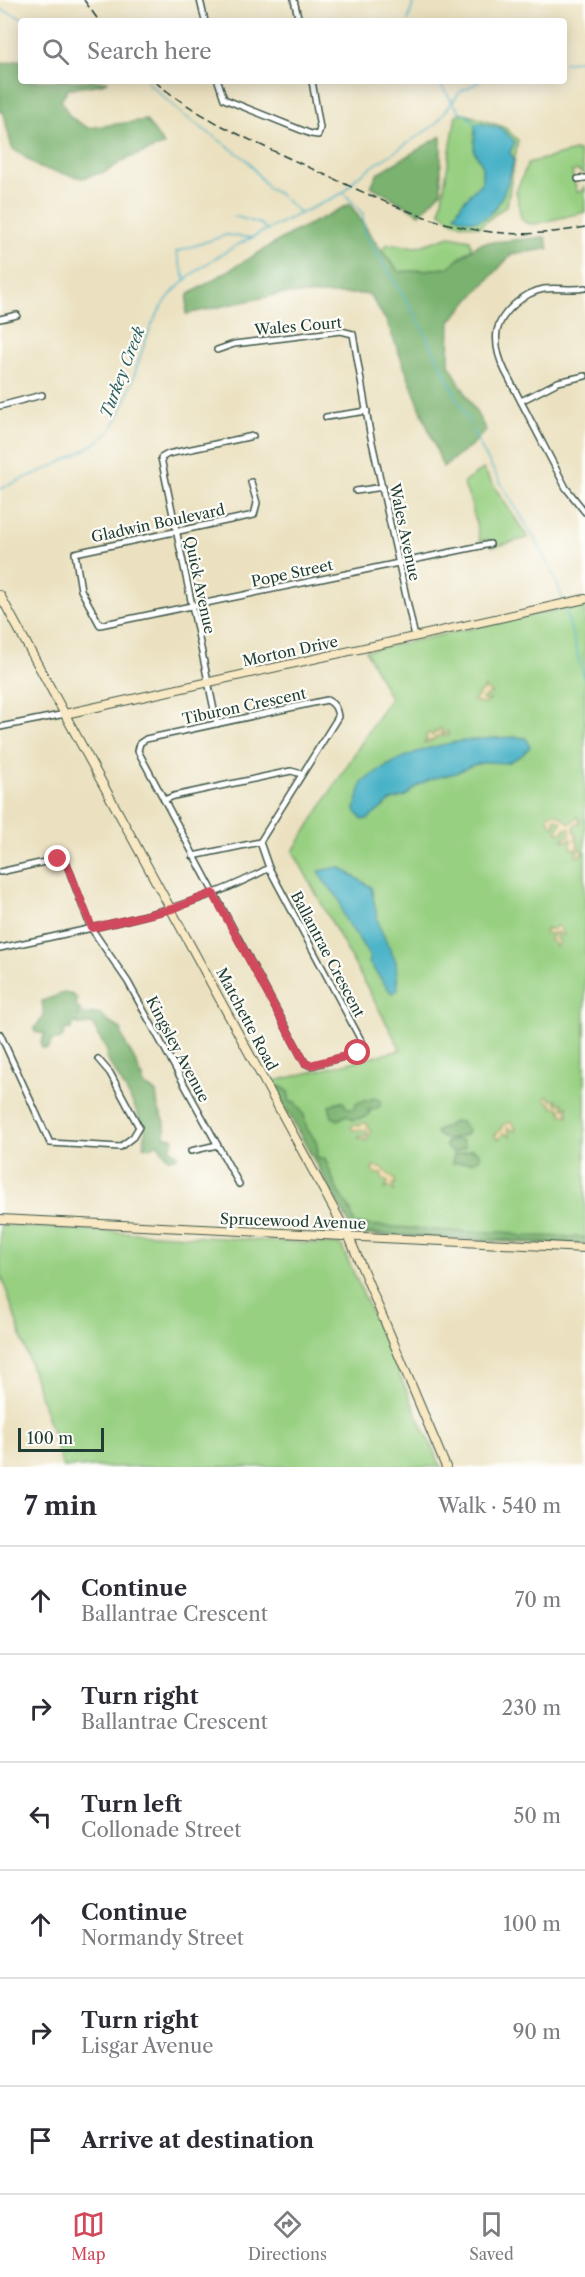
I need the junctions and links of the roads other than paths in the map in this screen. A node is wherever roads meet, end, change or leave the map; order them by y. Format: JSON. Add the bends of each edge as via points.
{"nodes":[{"id":1,"x":200,"y":0,"type":"edge"},
{"id":2,"x":294,"y":0,"type":"edge"},
{"id":3,"x":204,"y":18,"type":"edge"},
{"id":4,"x":298,"y":18,"type":"edge"},
{"id":5,"x":219,"y":84,"type":"edge"},
{"id":6,"x":313,"y":84,"type":"edge"},
{"id":7,"x":585,"y":178,"type":"edge"},
{"id":8,"x":578,"y":179,"type":"dead end"},
{"id":9,"x":585,"y":288,"type":"edge"},
{"id":10,"x":17,"y":315,"type":"dead end"},
{"id":11,"x":0,"y":320,"type":"edge"},
{"id":12,"x":217,"y":350,"type":"dead end"},
{"id":13,"x":585,"y":376,"type":"edge"},
{"id":14,"x":42,"y":395,"type":"dead end"},
{"id":15,"x":521,"y":400,"type":"junction"},
{"id":16,"x":0,"y":406,"type":"edge"},
{"id":17,"x":367,"y":411,"type":"junction"},
{"id":18,"x":326,"y":417,"type":"dead end"},
{"id":19,"x":370,"y":433,"type":"joint"},
{"id":20,"x":253,"y":436,"type":"dead end"},
{"id":21,"x":251,"y":482,"type":"dead end"},
{"id":22,"x":383,"y":487,"type":"junction"},
{"id":23,"x":356,"y":491,"type":"dead end"},
{"id":24,"x":585,"y":512,"type":"edge"},
{"id":25,"x":176,"y":532,"type":"junction"},
{"id":26,"x":490,"y":544,"type":"dead end"},
{"id":27,"x":399,"y":562,"type":"junction"},
{"id":28,"x":0,"y":595,"type":"edge"},
{"id":29,"x":585,"y":599,"type":"edge"},
{"id":30,"x":193,"y":606,"type":"junction"},
{"id":31,"x":100,"y":625,"type":"joint"},
{"id":32,"x":416,"y":637,"type":"junction"},
{"id":33,"x":209,"y":682,"type":"junction"},
{"id":34,"x":65,"y":714,"type":"junction"},
{"id":35,"x":217,"y":724,"type":"junction"},
{"id":36,"x":0,"y":727,"type":"edge"},
{"id":37,"x":302,"y":774,"type":"junction"},
{"id":38,"x":164,"y":800,"type":"junction"},
{"id":39,"x":260,"y":842,"type":"junction"},
{"id":40,"x":193,"y":856,"type":"junction"},
{"id":41,"x":269,"y":868,"type":"junction"},
{"id":42,"x":0,"y":872,"type":"edge"},
{"id":43,"x":213,"y":893,"type":"junction"},
{"id":44,"x":172,"y":909,"type":"junction"},
{"id":45,"x":92,"y":928,"type":"junction"},
{"id":46,"x":0,"y":948,"type":"edge"},
{"id":47,"x":0,"y":1034,"type":"edge"},
{"id":48,"x":98,"y":1059,"type":"dead end"},
{"id":49,"x":217,"y":1145,"type":"junction"},
{"id":50,"x":191,"y":1151,"type":"dead end"},
{"id":51,"x":239,"y":1184,"type":"dead end"},
{"id":52,"x":0,"y":1219,"type":"edge"},
{"id":53,"x":349,"y":1237,"type":"junction"},
{"id":54,"x":585,"y":1248,"type":"edge"},
{"id":55,"x":446,"y":1467,"type":"edge"}],
"edges":[{"from":1,"to":3,"type":"street"},
{"from":2,"to":4,"type":"street"},
{"from":5,"to":6,"type":"street","via":[[224,99],[318,135],[321,128]]},
{"from":7,"to":8,"type":"street"},
{"from":9,"to":15,"type":"street","via":[[543,289],[520,300],[497,330],[498,357]]},
{"from":10,"to":11,"type":"street"},
{"from":12,"to":17,"type":"street","name":"Wales Court","via":[[234,344],[341,331],[353,334]]},
{"from":13,"to":15,"type":"street","via":[[558,382]]},
{"from":14,"to":16,"type":"street"},
{"from":15,"to":24,"type":"street","via":[[566,488]]},
{"from":17,"to":18,"type":"street"},
{"from":17,"to":19,"type":"street","name":"Wales Court"},
{"from":19,"to":22,"type":"street","name":"Wales Avenue"},
{"from":20,"to":25,"type":"street","name":"Quick Avenue","via":[[161,458]]},
{"from":21,"to":25,"type":"street","name":"Gladwin Boulevard","via":[[256,502],[254,515]]},
{"from":22,"to":23,"type":"street"},
{"from":22,"to":27,"type":"street","name":"Wales Avenue"},
{"from":25,"to":30,"type":"street","name":"Quick Avenue"},
{"from":25,"to":31,"type":"street","name":"Gladwin Boulevard","via":[[75,553],[81,590]]},
{"from":26,"to":27,"type":"street","name":"Pope Street"},
{"from":27,"to":30,"type":"street","name":"Pope Street"},
{"from":27,"to":32,"type":"street","name":"Wales Avenue"},
{"from":28,"to":34,"type":"street","name":"Matchette Road"},
{"from":29,"to":32,"type":"street","name":"Morton Drive"},
{"from":30,"to":31,"type":"street","name":"Pope Street"},
{"from":30,"to":33,"type":"street","name":"Quick Avenue"},
{"from":32,"to":33,"type":"street","name":"Morton Drive"},
{"from":33,"to":34,"type":"street","name":"Morton Drive"},
{"from":33,"to":35,"type":"street","name":"Quick Avenue"},
{"from":34,"to":36,"type":"street","name":"Morton Drive"},
{"from":34,"to":44,"type":"street","name":"Matchette Road"},
{"from":35,"to":37,"type":"street","name":"Tiburon Crescent","via":[[327,700],[333,703],[338,717]]},
{"from":35,"to":38,"type":"street","name":"Tiburon Crescent","via":[[140,743],[138,751]]},
{"from":37,"to":38,"type":"street","via":[[291,771]]},
{"from":37,"to":39,"type":"street","name":"Tiburon Crescent"},
{"from":38,"to":40,"type":"street","name":"Tiburon Crescent"},
{"from":39,"to":40,"type":"street"},
{"from":39,"to":41,"type":"street"},
{"from":40,"to":43,"type":"street","name":"Tiburon Crescent"},
{"from":41,"to":43,"type":"street"},
{"from":41,"to":43,"type":"street","name":"Ballantrae Crescent","via":[[363,1044],[358,1053],[311,1065],[305,1063]]},
{"from":42,"to":45,"type":"street","name":"Kingsley Avenue","via":[[58,859],[66,862]]},
{"from":43,"to":44,"type":"street"},
{"from":44,"to":45,"type":"street"},
{"from":44,"to":53,"type":"street","name":"Matchette Road"},
{"from":45,"to":46,"type":"street"},
{"from":45,"to":49,"type":"street","name":"Kingsley Avenue","via":[[128,982]]},
{"from":47,"to":48,"type":"street","via":[[50,1143],[120,1147],[136,1132],[139,1126]]},
{"from":49,"to":50,"type":"street"},
{"from":49,"to":51,"type":"street","name":"Kingsley Avenue"},
{"from":52,"to":53,"type":"street","name":"Sprucewood Avenue"},
{"from":53,"to":54,"type":"street","name":"Sprucewood Avenue"},
{"from":53,"to":55,"type":"street","name":"Matchette Road"}]}
